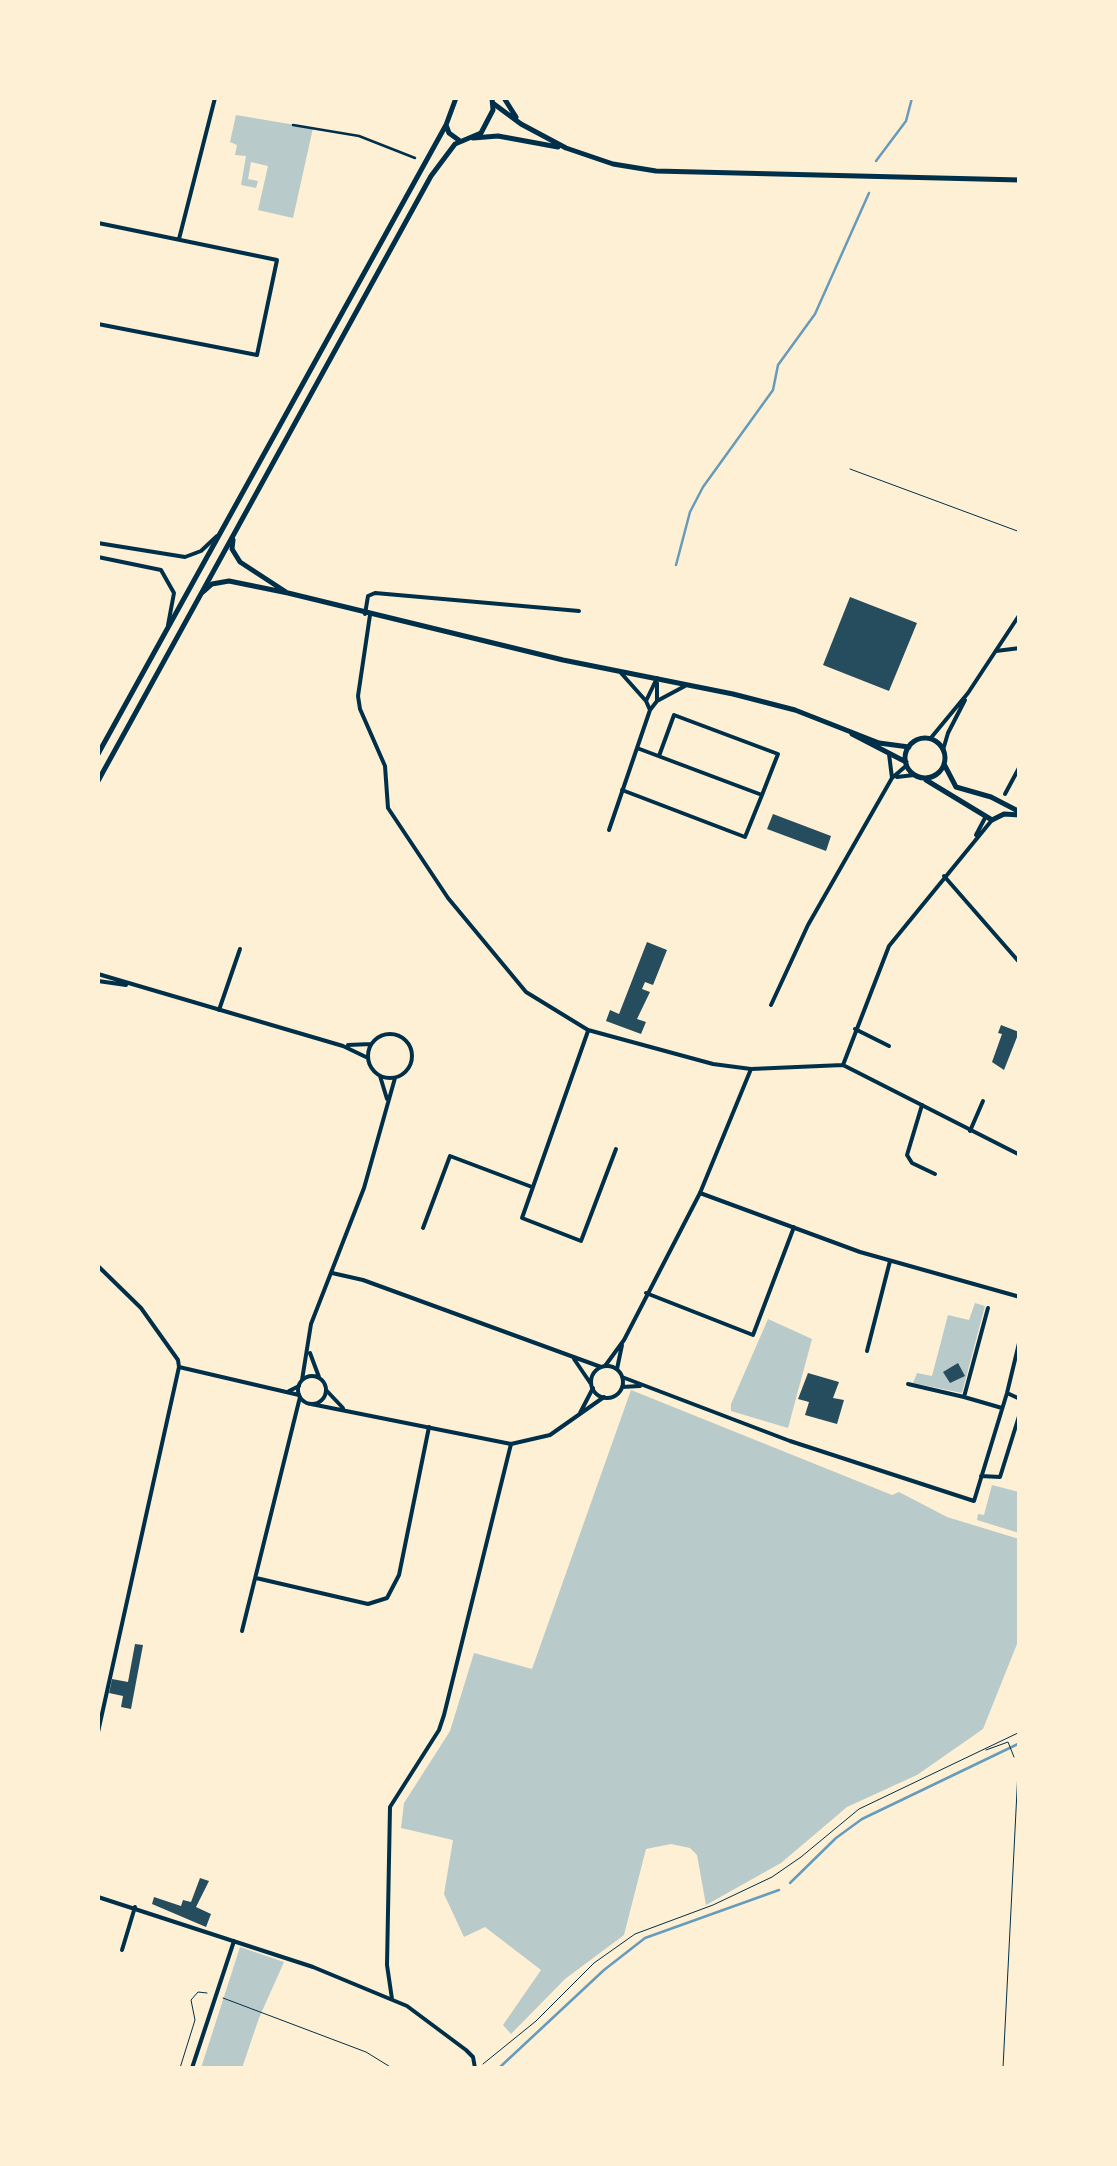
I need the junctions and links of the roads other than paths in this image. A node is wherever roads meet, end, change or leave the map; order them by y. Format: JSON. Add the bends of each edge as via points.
{"nodes":[{"id":1,"x":216,"y":98,"type":"edge"},
{"id":2,"x":454,"y":98,"type":"edge"},
{"id":3,"x":504,"y":98,"type":"edge"},
{"id":4,"x":493,"y":101,"type":"edge"},
{"id":5,"x":521,"y":124,"type":"junction"},
{"id":6,"x":293,"y":125,"type":"dead end"},
{"id":7,"x":446,"y":125,"type":"junction"},
{"id":8,"x":473,"y":138,"type":"junction"},
{"id":9,"x":460,"y":141,"type":"junction"},
{"id":10,"x":566,"y":148,"type":"junction"},
{"id":11,"x":415,"y":158,"type":"dead end"},
{"id":12,"x":1020,"y":180,"type":"edge"},
{"id":13,"x":98,"y":223,"type":"edge"},
{"id":14,"x":179,"y":240,"type":"junction"},
{"id":15,"x":98,"y":324,"type":"edge"},
{"id":16,"x":850,"y":469,"type":"dead end"},
{"id":17,"x":236,"y":527,"type":"junction"},
{"id":18,"x":220,"y":532,"type":"junction"},
{"id":19,"x":1020,"y":532,"type":"edge"},
{"id":20,"x":98,"y":544,"type":"edge"},
{"id":21,"x":98,"y":558,"type":"edge"},
{"id":22,"x":288,"y":593,"type":"junction"},
{"id":23,"x":198,"y":598,"type":"junction"},
{"id":24,"x":579,"y":611,"type":"dead end"},
{"id":25,"x":367,"y":614,"type":"junction"},
{"id":26,"x":1018,"y":617,"type":"edge"},
{"id":27,"x":168,"y":625,"type":"junction"},
{"id":28,"x":1020,"y":648,"type":"edge"},
{"id":29,"x":996,"y":650,"type":"junction"},
{"id":30,"x":617,"y":670,"type":"junction"},
{"id":31,"x":657,"y":678,"type":"junction"},
{"id":32,"x":688,"y":684,"type":"junction"},
{"id":33,"x":968,"y":694,"type":"junction"},
{"id":34,"x":646,"y":701,"type":"junction"},
{"id":35,"x":657,"y":701,"type":"junction"},
{"id":36,"x":650,"y":710,"type":"junction"},
{"id":37,"x":841,"y":727,"type":"junction"},
{"id":38,"x":930,"y":740,"type":"junction"},
{"id":39,"x":909,"y":747,"type":"junction"},
{"id":40,"x":637,"y":748,"type":"junction"},
{"id":41,"x":943,"y":750,"type":"junction"},
{"id":42,"x":98,"y":754,"type":"edge"},
{"id":43,"x":889,"y":754,"type":"junction"},
{"id":44,"x":659,"y":756,"type":"junction"},
{"id":45,"x":906,"y":764,"type":"junction"},
{"id":46,"x":944,"y":764,"type":"junction"},
{"id":47,"x":1020,"y":766,"type":"edge"},
{"id":48,"x":914,"y":775,"type":"junction"},
{"id":49,"x":892,"y":778,"type":"junction"},
{"id":50,"x":924,"y":778,"type":"junction"},
{"id":51,"x":98,"y":781,"type":"edge"},
{"id":52,"x":622,"y":790,"type":"junction"},
{"id":53,"x":1005,"y":794,"type":"dead end"},
{"id":54,"x":762,"y":795,"type":"junction"},
{"id":55,"x":998,"y":800,"type":"junction"},
{"id":56,"x":1020,"y":813,"type":"edge"},
{"id":57,"x":991,"y":818,"type":"junction"},
{"id":58,"x":608,"y":830,"type":"dead end"},
{"id":59,"x":944,"y":876,"type":"junction"},
{"id":60,"x":240,"y":949,"type":"dead end"},
{"id":61,"x":1020,"y":962,"type":"edge"},
{"id":62,"x":98,"y":978,"type":"edge"},
{"id":63,"x":771,"y":1005,"type":"dead end"},
{"id":64,"x":219,"y":1010,"type":"junction"},
{"id":65,"x":588,"y":1030,"type":"junction"},
{"id":66,"x":854,"y":1030,"type":"junction"},
{"id":67,"x":371,"y":1044,"type":"junction"},
{"id":68,"x":343,"y":1046,"type":"junction"},
{"id":69,"x":889,"y":1046,"type":"dead end"},
{"id":70,"x":368,"y":1058,"type":"junction"},
{"id":71,"x":842,"y":1065,"type":"junction"},
{"id":72,"x":751,"y":1069,"type":"junction"},
{"id":73,"x":380,"y":1076,"type":"junction"},
{"id":74,"x":395,"y":1078,"type":"junction"},
{"id":75,"x":387,"y":1100,"type":"junction"},
{"id":76,"x":983,"y":1102,"type":"dead end"},
{"id":77,"x":922,"y":1105,"type":"junction"},
{"id":78,"x":970,"y":1131,"type":"junction"},
{"id":79,"x":616,"y":1149,"type":"dead end"},
{"id":80,"x":1020,"y":1155,"type":"edge"},
{"id":81,"x":936,"y":1174,"type":"dead end"},
{"id":82,"x":532,"y":1187,"type":"junction"},
{"id":83,"x":700,"y":1193,"type":"junction"},
{"id":84,"x":794,"y":1226,"type":"junction"},
{"id":85,"x":423,"y":1228,"type":"dead end"},
{"id":86,"x":890,"y":1261,"type":"junction"},
{"id":87,"x":98,"y":1266,"type":"edge"},
{"id":88,"x":332,"y":1273,"type":"junction"},
{"id":89,"x":646,"y":1294,"type":"junction"},
{"id":90,"x":1020,"y":1297,"type":"edge"},
{"id":91,"x":988,"y":1308,"type":"dead end"},
{"id":92,"x":1020,"y":1339,"type":"edge"},
{"id":93,"x":624,"y":1340,"type":"junction"},
{"id":94,"x":308,"y":1348,"type":"junction"},
{"id":95,"x":866,"y":1351,"type":"dead end"},
{"id":96,"x":574,"y":1359,"type":"junction"},
{"id":97,"x":180,"y":1367,"type":"junction"},
{"id":98,"x":603,"y":1367,"type":"junction"},
{"id":99,"x":617,"y":1369,"type":"junction"},
{"id":100,"x":319,"y":1378,"type":"junction"},
{"id":101,"x":622,"y":1378,"type":"junction"},
{"id":102,"x":300,"y":1383,"type":"junction"},
{"id":103,"x":908,"y":1384,"type":"dead end"},
{"id":104,"x":592,"y":1386,"type":"junction"},
{"id":105,"x":645,"y":1386,"type":"junction"},
{"id":106,"x":622,"y":1387,"type":"junction"},
{"id":107,"x":326,"y":1389,"type":"junction"},
{"id":108,"x":289,"y":1392,"type":"junction"},
{"id":109,"x":1007,"y":1393,"type":"junction"},
{"id":110,"x":604,"y":1397,"type":"junction"},
{"id":111,"x":964,"y":1397,"type":"junction"},
{"id":112,"x":304,"y":1399,"type":"junction"},
{"id":113,"x":1020,"y":1399,"type":"edge"},
{"id":114,"x":1002,"y":1408,"type":"junction"},
{"id":115,"x":347,"y":1411,"type":"junction"},
{"id":116,"x":1020,"y":1412,"type":"edge"},
{"id":117,"x":578,"y":1417,"type":"junction"},
{"id":118,"x":428,"y":1427,"type":"junction"},
{"id":119,"x":511,"y":1444,"type":"junction"},
{"id":120,"x":981,"y":1476,"type":"junction"},
{"id":121,"x":256,"y":1578,"type":"junction"},
{"id":122,"x":242,"y":1631,"type":"dead end"},
{"id":123,"x":98,"y":1732,"type":"edge"},
{"id":124,"x":98,"y":1896,"type":"edge"},
{"id":125,"x":135,"y":1907,"type":"junction"},
{"id":126,"x":234,"y":1941,"type":"junction"},
{"id":127,"x":122,"y":1950,"type":"dead end"},
{"id":128,"x":392,"y":1999,"type":"junction"},
{"id":129,"x":192,"y":2068,"type":"edge"},
{"id":130,"x":475,"y":2068,"type":"edge"}],
"edges":[{"from":1,"to":14,"type":"street"},
{"from":2,"to":7,"type":"main road"},
{"from":3,"to":5,"type":"main road"},
{"from":4,"to":5,"type":"main road"},
{"from":4,"to":8,"type":"main road","via":[[486,125]]},
{"from":5,"to":10,"type":"main road"},
{"from":6,"to":11,"type":"street","via":[[359,136]]},
{"from":7,"to":9,"type":"main road"},
{"from":7,"to":18,"type":"main road"},
{"from":8,"to":9,"type":"main road"},
{"from":8,"to":10,"type":"main road"},
{"from":9,"to":17,"type":"main road","via":[[432,176]]},
{"from":10,"to":12,"type":"main road","via":[[656,171]]},
{"from":13,"to":14,"type":"street"},
{"from":14,"to":15,"type":"street","via":[[277,260],[257,355]]},
{"from":16,"to":19,"type":"lane"},
{"from":17,"to":22,"type":"main road","via":[[232,549],[240,562]]},
{"from":17,"to":23,"type":"main road"},
{"from":18,"to":20,"type":"street","via":[[184,556]]},
{"from":18,"to":27,"type":"main road"},
{"from":21,"to":27,"type":"street","via":[[161,570],[174,593]]},
{"from":22,"to":23,"type":"main road","via":[[219,581]]},
{"from":22,"to":25,"type":"main road"},
{"from":23,"to":51,"type":"main road"},
{"from":24,"to":25,"type":"street","via":[[375,593],[368,596]]},
{"from":25,"to":30,"type":"main road"},
{"from":25,"to":65,"type":"street","via":[[358,696],[386,766],[388,808],[513,978]]},
{"from":26,"to":29,"type":"street"},
{"from":27,"to":42,"type":"main road"},
{"from":28,"to":29,"type":"street"},
{"from":29,"to":33,"type":"street"},
{"from":30,"to":31,"type":"main road"},
{"from":30,"to":34,"type":"street"},
{"from":31,"to":32,"type":"main road"},
{"from":31,"to":34,"type":"street"},
{"from":31,"to":35,"type":"street"},
{"from":32,"to":35,"type":"street"},
{"from":32,"to":37,"type":"main road"},
{"from":33,"to":38,"type":"street"},
{"from":33,"to":41,"type":"street"},
{"from":34,"to":36,"type":"street"},
{"from":35,"to":36,"type":"street"},
{"from":36,"to":40,"type":"street"},
{"from":37,"to":39,"type":"main road"},
{"from":37,"to":43,"type":"main road"},
{"from":38,"to":39,"type":"main road"},
{"from":38,"to":41,"type":"main road"},
{"from":39,"to":45,"type":"main road"},
{"from":40,"to":44,"type":"street"},
{"from":40,"to":52,"type":"street"},
{"from":41,"to":46,"type":"main road"},
{"from":43,"to":45,"type":"main road"},
{"from":43,"to":49,"type":"street"},
{"from":44,"to":54,"type":"street"},
{"from":44,"to":54,"type":"street","via":[[674,715],[778,754]]},
{"from":45,"to":48,"type":"main road"},
{"from":45,"to":49,"type":"street"},
{"from":46,"to":50,"type":"main road"},
{"from":46,"to":55,"type":"main road","via":[[956,788]]},
{"from":47,"to":53,"type":"street"},
{"from":48,"to":49,"type":"street"},
{"from":48,"to":50,"type":"main road"},
{"from":49,"to":63,"type":"street"},
{"from":50,"to":57,"type":"main road"},
{"from":52,"to":54,"type":"street","via":[[745,837]]},
{"from":52,"to":58,"type":"street"},
{"from":55,"to":56,"type":"main road"},
{"from":55,"to":57,"type":"main road","via":[[1001,809]]},
{"from":56,"to":57,"type":"main road"},
{"from":57,"to":59,"type":"street"},
{"from":59,"to":61,"type":"street"},
{"from":59,"to":66,"type":"street","via":[[889,946]]},
{"from":60,"to":64,"type":"street"},
{"from":62,"to":64,"type":"street"},
{"from":64,"to":68,"type":"street"},
{"from":65,"to":72,"type":"street"},
{"from":65,"to":82,"type":"street"},
{"from":66,"to":69,"type":"street"},
{"from":66,"to":71,"type":"street"},
{"from":67,"to":68,"type":"street"},
{"from":67,"to":70,"type":"street"},
{"from":67,"to":74,"type":"street","via":[[390,1034],[408,1044],[411,1064]]},
{"from":68,"to":70,"type":"street"},
{"from":70,"to":73,"type":"street"},
{"from":71,"to":72,"type":"street"},
{"from":71,"to":77,"type":"street"},
{"from":72,"to":83,"type":"street"},
{"from":73,"to":74,"type":"street"},
{"from":73,"to":75,"type":"street"},
{"from":74,"to":75,"type":"street"},
{"from":75,"to":88,"type":"street"},
{"from":76,"to":78,"type":"street"},
{"from":77,"to":78,"type":"street"},
{"from":77,"to":81,"type":"street","via":[[907,1155]]},
{"from":78,"to":80,"type":"street"},
{"from":79,"to":82,"type":"street","via":[[581,1241],[522,1218]]},
{"from":82,"to":85,"type":"street","via":[[450,1156]]},
{"from":83,"to":84,"type":"street"},
{"from":83,"to":89,"type":"street"},
{"from":84,"to":86,"type":"street"},
{"from":84,"to":89,"type":"street","via":[[753,1334]]},
{"from":86,"to":90,"type":"street"},
{"from":86,"to":95,"type":"street"},
{"from":87,"to":97,"type":"street","via":[[142,1308]]},
{"from":88,"to":94,"type":"street"},
{"from":88,"to":96,"type":"street"},
{"from":89,"to":93,"type":"street"},
{"from":91,"to":111,"type":"street"},
{"from":92,"to":109,"type":"street"},
{"from":93,"to":98,"type":"street"},
{"from":93,"to":99,"type":"street"},
{"from":94,"to":100,"type":"street"},
{"from":94,"to":102,"type":"street"},
{"from":96,"to":98,"type":"street"},
{"from":96,"to":104,"type":"street"},
{"from":97,"to":108,"type":"street"},
{"from":97,"to":123,"type":"street"},
{"from":98,"to":99,"type":"street"},
{"from":98,"to":104,"type":"street","via":[[592,1376]]},
{"from":99,"to":101,"type":"street"},
{"from":100,"to":102,"type":"street"},
{"from":100,"to":107,"type":"street"},
{"from":101,"to":105,"type":"street"},
{"from":101,"to":106,"type":"street"},
{"from":102,"to":108,"type":"street"},
{"from":102,"to":112,"type":"street"},
{"from":103,"to":111,"type":"street"},
{"from":104,"to":110,"type":"street"},
{"from":104,"to":117,"type":"street"},
{"from":105,"to":106,"type":"street"},
{"from":105,"to":120,"type":"street","via":[[974,1501]]},
{"from":106,"to":110,"type":"street"},
{"from":107,"to":112,"type":"street","via":[[323,1398]]},
{"from":107,"to":115,"type":"street"},
{"from":108,"to":112,"type":"street"},
{"from":109,"to":113,"type":"street"},
{"from":109,"to":114,"type":"street"},
{"from":110,"to":117,"type":"street"},
{"from":111,"to":114,"type":"street"},
{"from":112,"to":115,"type":"street"},
{"from":112,"to":121,"type":"street"},
{"from":114,"to":120,"type":"street"},
{"from":115,"to":118,"type":"street"},
{"from":116,"to":120,"type":"street","via":[[1000,1477]]},
{"from":117,"to":119,"type":"street","via":[[550,1435]]},
{"from":118,"to":119,"type":"street"},
{"from":118,"to":121,"type":"street","via":[[399,1575],[386,1598],[368,1604]]},
{"from":119,"to":128,"type":"street","via":[[439,1730],[390,1807]]},
{"from":121,"to":122,"type":"street"},
{"from":124,"to":125,"type":"street"},
{"from":125,"to":126,"type":"street"},
{"from":125,"to":127,"type":"street"},
{"from":126,"to":128,"type":"street"},
{"from":126,"to":129,"type":"street"},
{"from":128,"to":130,"type":"street","via":[[466,2050]]}]}
